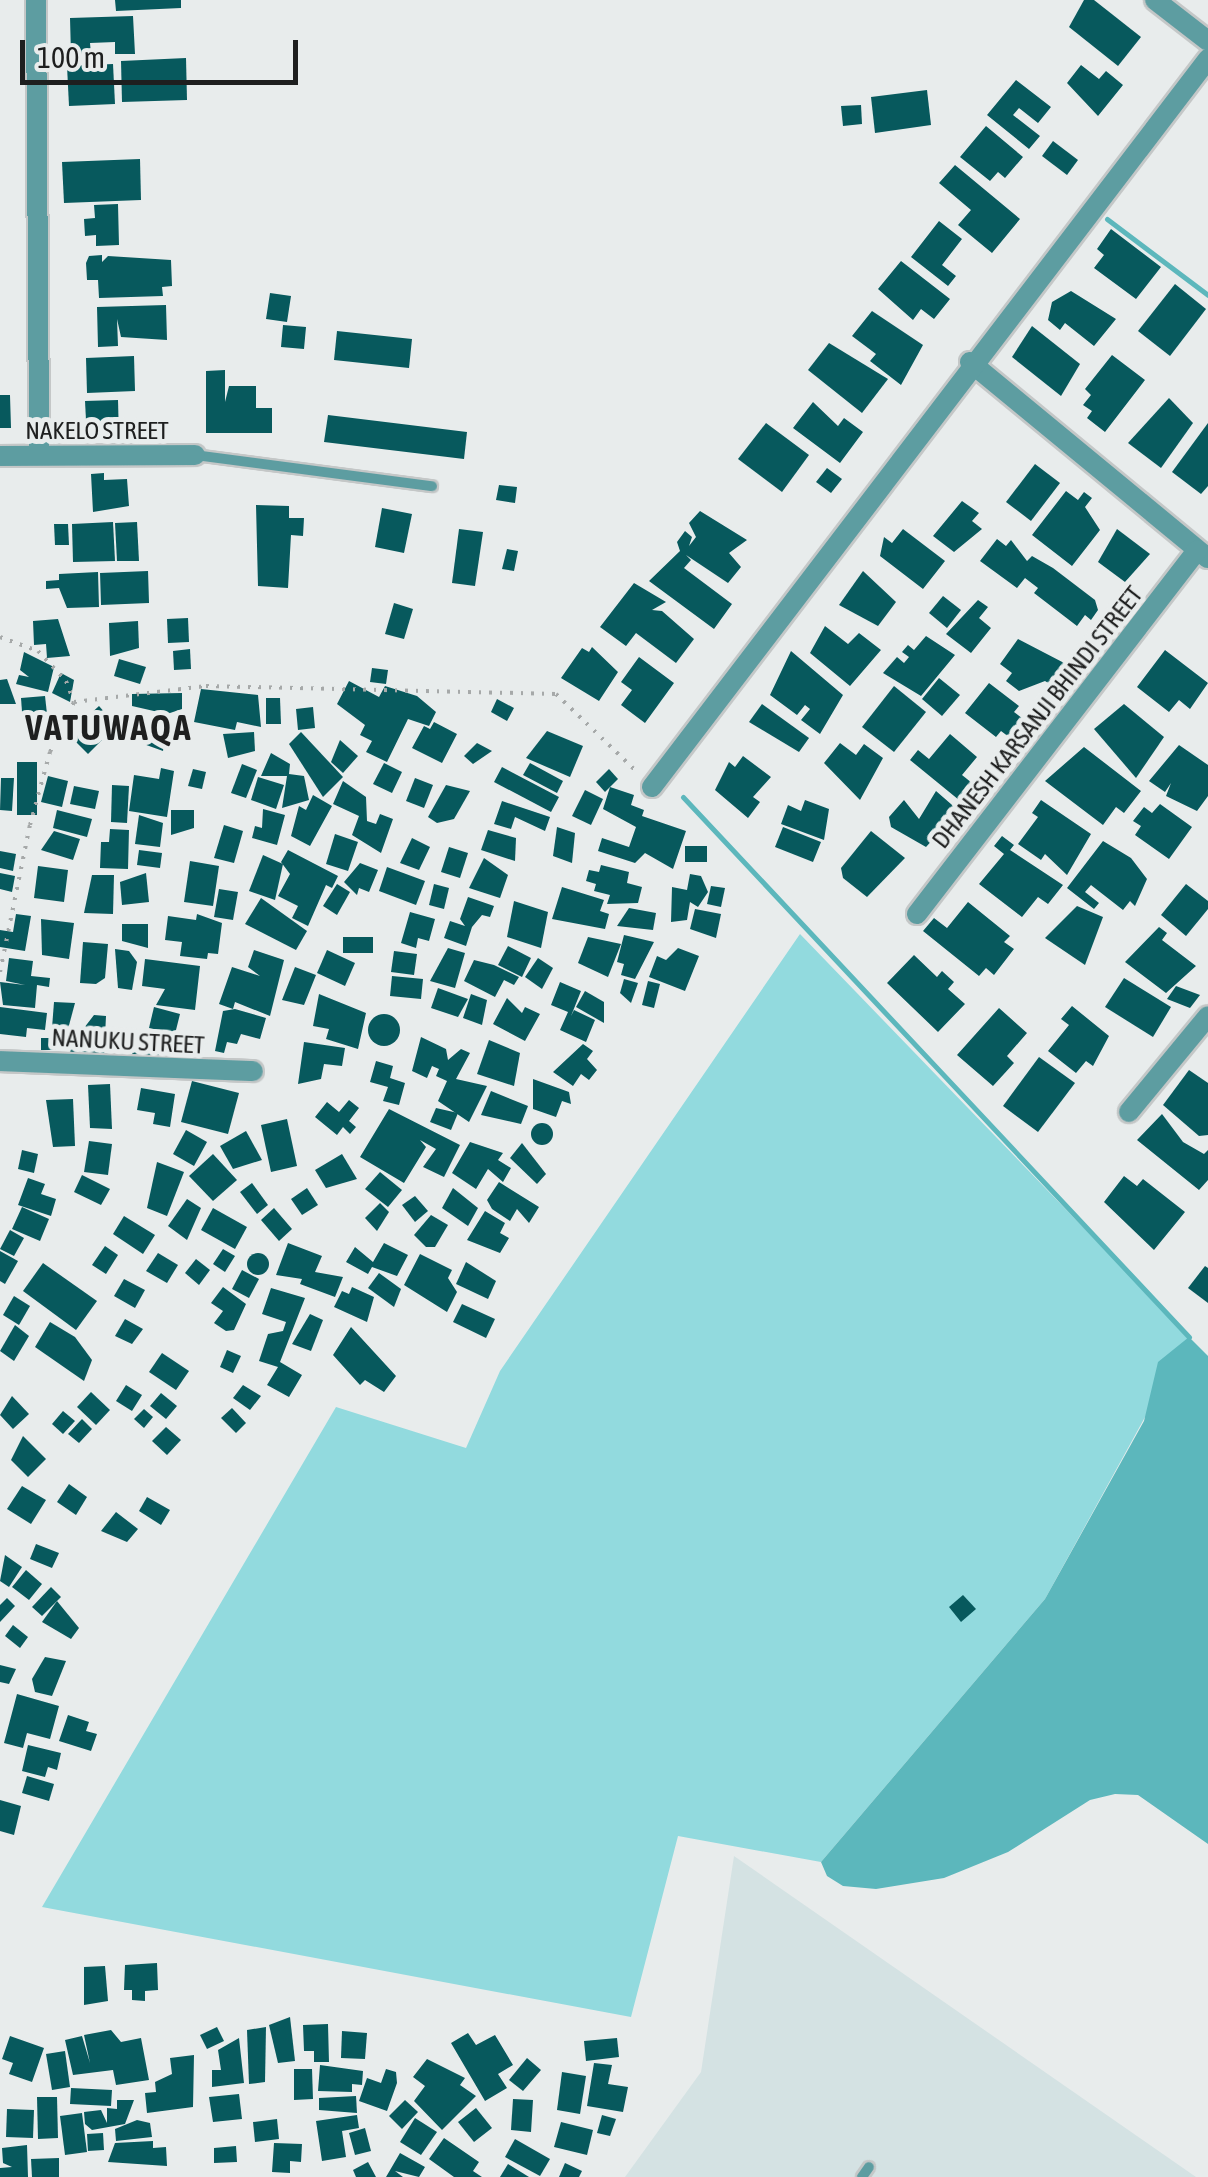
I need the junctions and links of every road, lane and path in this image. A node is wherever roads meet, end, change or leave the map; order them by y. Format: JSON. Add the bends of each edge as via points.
{"nodes":[{"id":1,"x":36,"y":0,"type":"edge"},
{"id":2,"x":1155,"y":0,"type":"edge"},
{"id":3,"x":1208,"y":41,"type":"edge"},
{"id":4,"x":1208,"y":59,"type":"edge"},
{"id":5,"x":970,"y":362,"type":"junction"},
{"id":6,"x":39,"y":455,"type":"junction"},
{"id":7,"x":195,"y":455,"type":"joint"},
{"id":8,"x":0,"y":456,"type":"edge"},
{"id":9,"x":432,"y":486,"type":"dead end"},
{"id":10,"x":1202,"y":554,"type":"edge"},
{"id":11,"x":0,"y":636,"type":"edge"},
{"id":12,"x":74,"y":702,"type":"junction"},
{"id":13,"x":652,"y":786,"type":"joint"},
{"id":14,"x":917,"y":914,"type":"dead end"},
{"id":15,"x":0,"y":972,"type":"edge"},
{"id":16,"x":1208,"y":1016,"type":"edge"},
{"id":17,"x":0,"y":1060,"type":"edge"},
{"id":18,"x":253,"y":1071,"type":"dead end"},
{"id":19,"x":1129,"y":1112,"type":"dead end"}],
"edges":[{"from":1,"to":6,"type":"street"},
{"from":2,"to":3,"type":"street"},
{"from":4,"to":5,"type":"street"},
{"from":5,"to":10,"type":"street"},
{"from":5,"to":13,"type":"street"},
{"from":6,"to":7,"type":"street","name":"NAKELO STREET"},
{"from":6,"to":8,"type":"street","name":"NAKELO STREET"},
{"from":7,"to":9,"type":"lane"},
{"from":10,"to":14,"type":"street","name":"DHANESH KARSANJI BHINDI STREET"},
{"from":11,"to":12,"type":"path","via":[[38,651],[66,681]]},
{"from":12,"to":13,"type":"path","via":[[206,686],[556,694]]},
{"from":12,"to":15,"type":"path","via":[[50,752]]},
{"from":16,"to":19,"type":"street"},
{"from":17,"to":18,"type":"street","name":"NANUKU STREET"}]}
